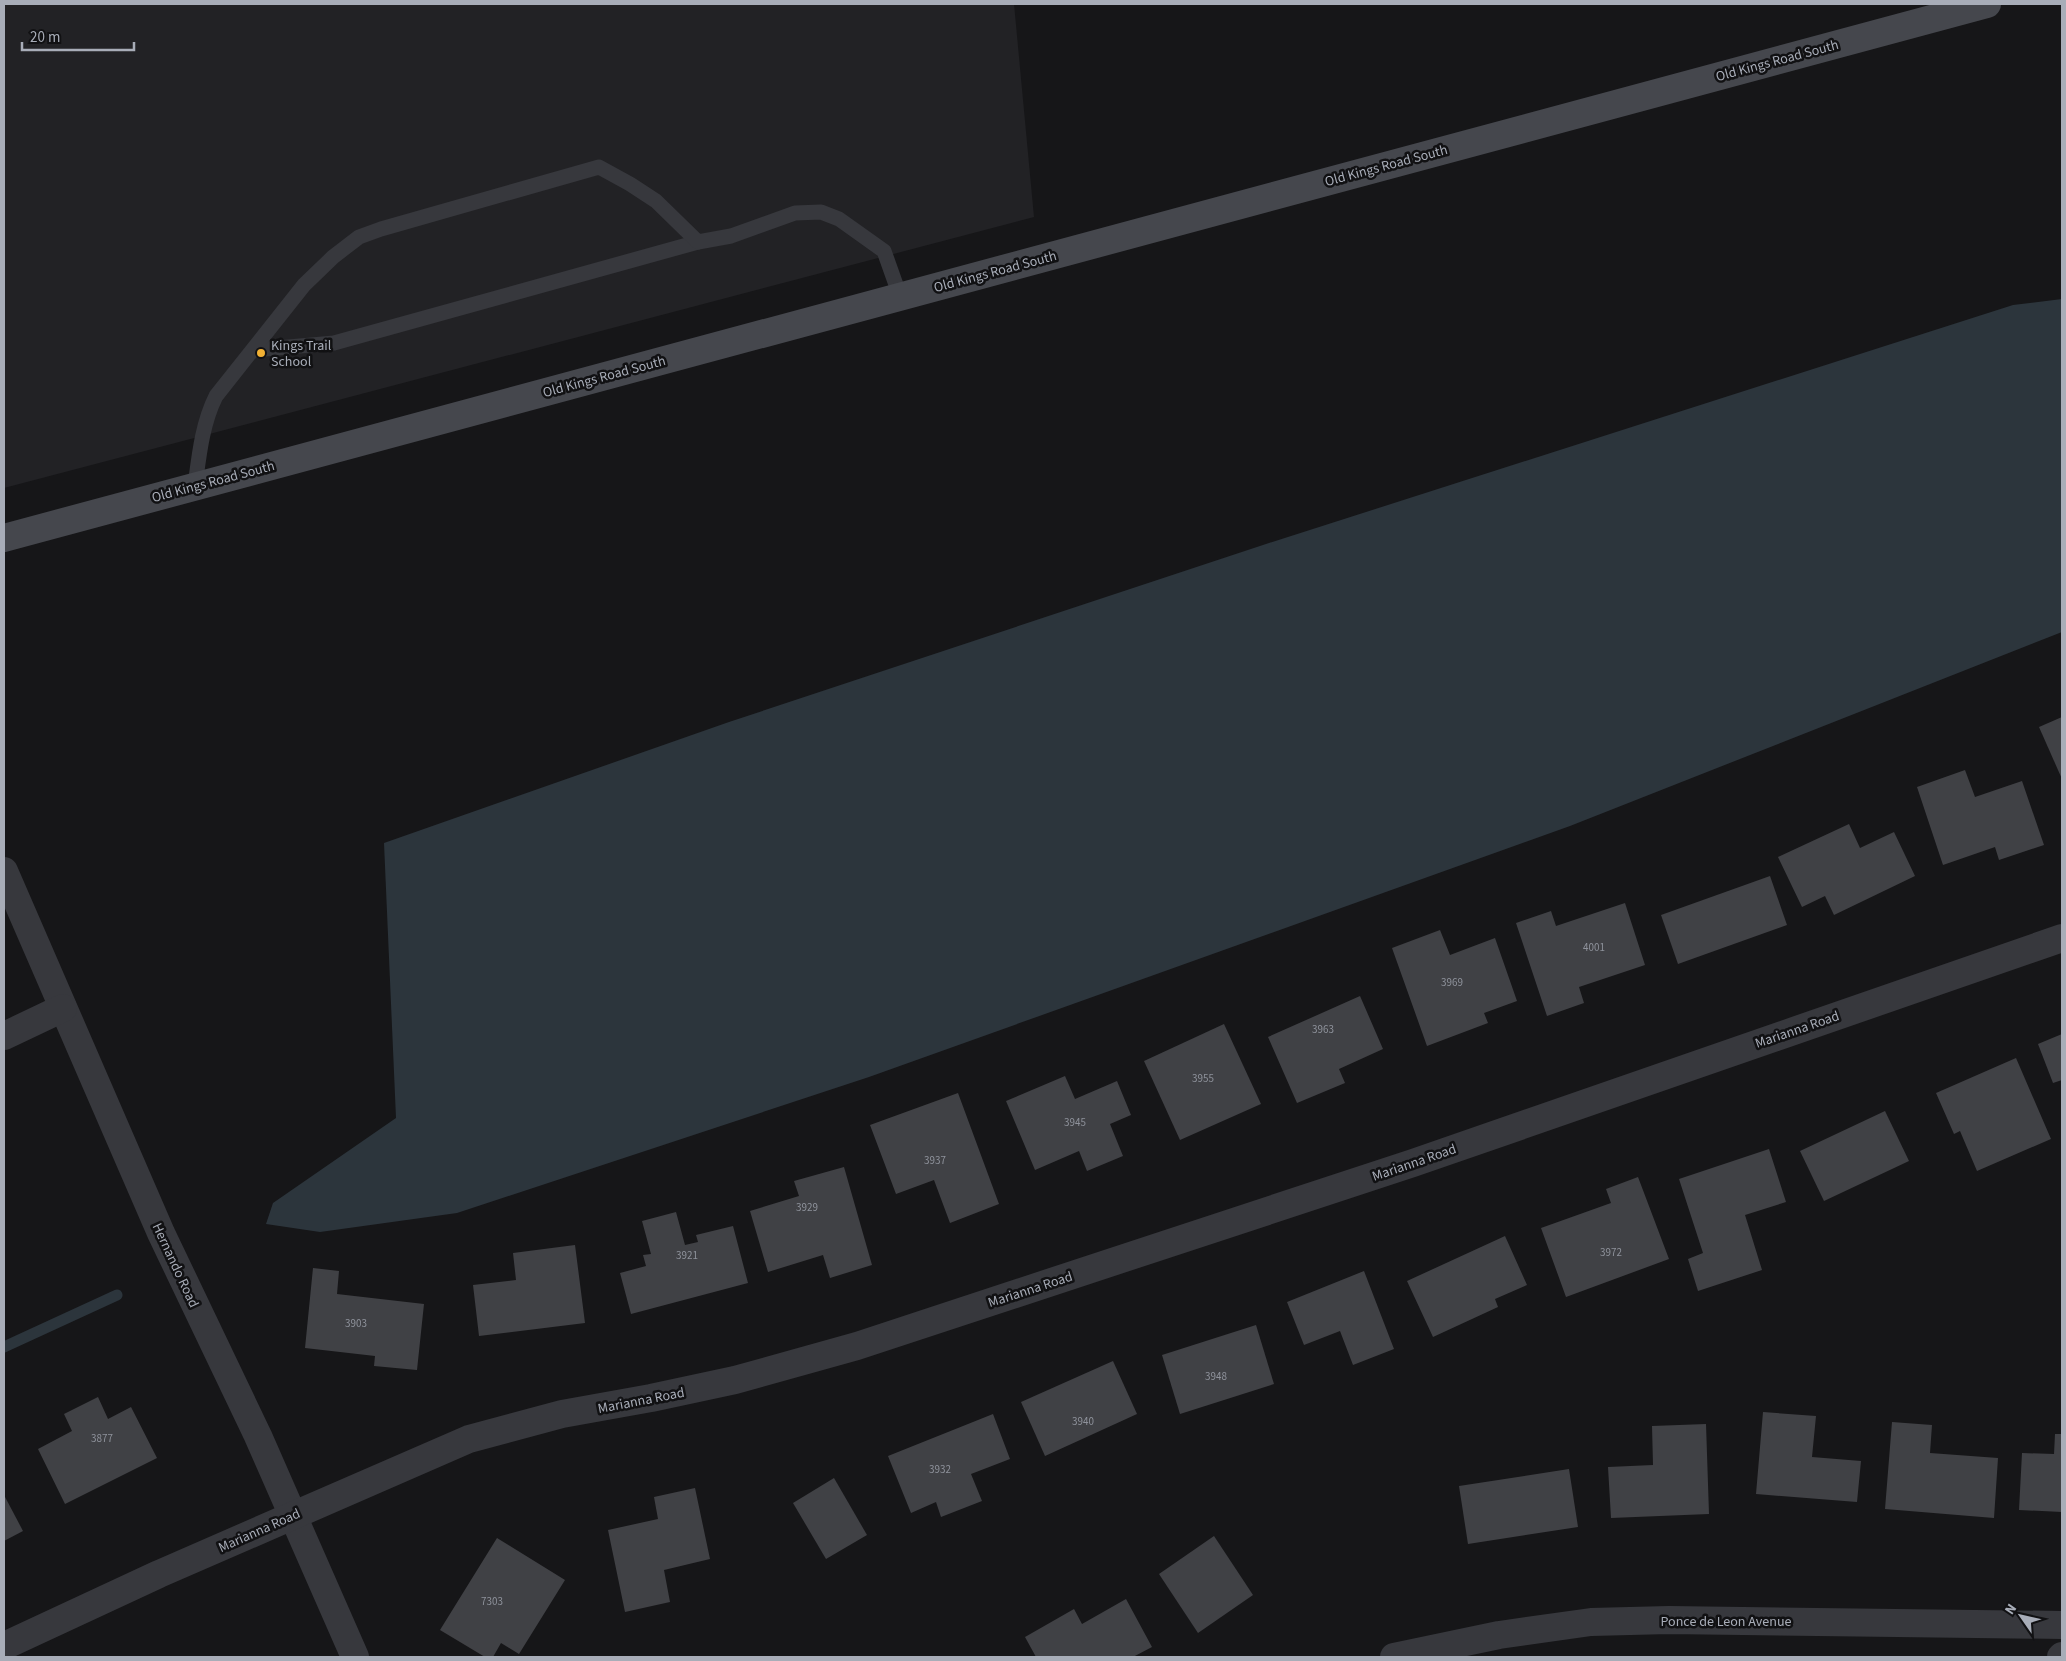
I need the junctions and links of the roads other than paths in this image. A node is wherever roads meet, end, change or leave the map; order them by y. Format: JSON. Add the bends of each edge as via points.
{"nodes":[{"id":1,"x":1987,"y":4,"type":"edge"},
{"id":2,"x":698,"y":242,"type":"junction"},
{"id":3,"x":900,"y":296,"type":"junction"},
{"id":4,"x":253,"y":350,"type":"junction"},
{"id":5,"x":195,"y":486,"type":"junction"},
{"id":6,"x":4,"y":538,"type":"edge"},
{"id":7,"x":4,"y":871,"type":"edge"},
{"id":8,"x":2062,"y":938,"type":"edge"},
{"id":9,"x":63,"y":1008,"type":"junction"},
{"id":10,"x":4,"y":1036,"type":"edge"},
{"id":11,"x":292,"y":1515,"type":"junction"},
{"id":12,"x":2062,"y":1624,"type":"edge"},
{"id":13,"x":4,"y":1646,"type":"edge"},
{"id":14,"x":354,"y":1657,"type":"edge"},
{"id":15,"x":1394,"y":1657,"type":"edge"}],
"edges":[{"from":1,"to":3,"type":"street","name":"Old Kings Road South"},
{"from":2,"to":3,"type":"lane","via":[[731,236],[795,213],[821,212],[839,219],[884,251]]},
{"from":2,"to":4,"type":"lane","via":[[334,343]]},
{"from":2,"to":4,"type":"lane","via":[[656,201],[599,167],[359,237],[304,285]]},
{"from":3,"to":5,"type":"street","name":"Old Kings Road South"},
{"from":4,"to":5,"type":"lane","via":[[209,409]]},
{"from":5,"to":6,"type":"street","name":"Old Kings Road South"},
{"from":7,"to":9,"type":"street","name":"Hernando Road"},
{"from":8,"to":11,"type":"street","name":"Marianna Road","via":[[1413,1163],[857,1346],[735,1380],[562,1414],[469,1439]]},
{"from":9,"to":10,"type":"street"},
{"from":9,"to":11,"type":"street","name":"Hernando Road","via":[[161,1233]]},
{"from":11,"to":13,"type":"street","name":"Marianna Road"},
{"from":11,"to":14,"type":"street","name":"Hernando Road"},
{"from":12,"to":15,"type":"street","name":"Ponce de Leon Avenue","via":[[1591,1622],[1499,1635]]}]}
